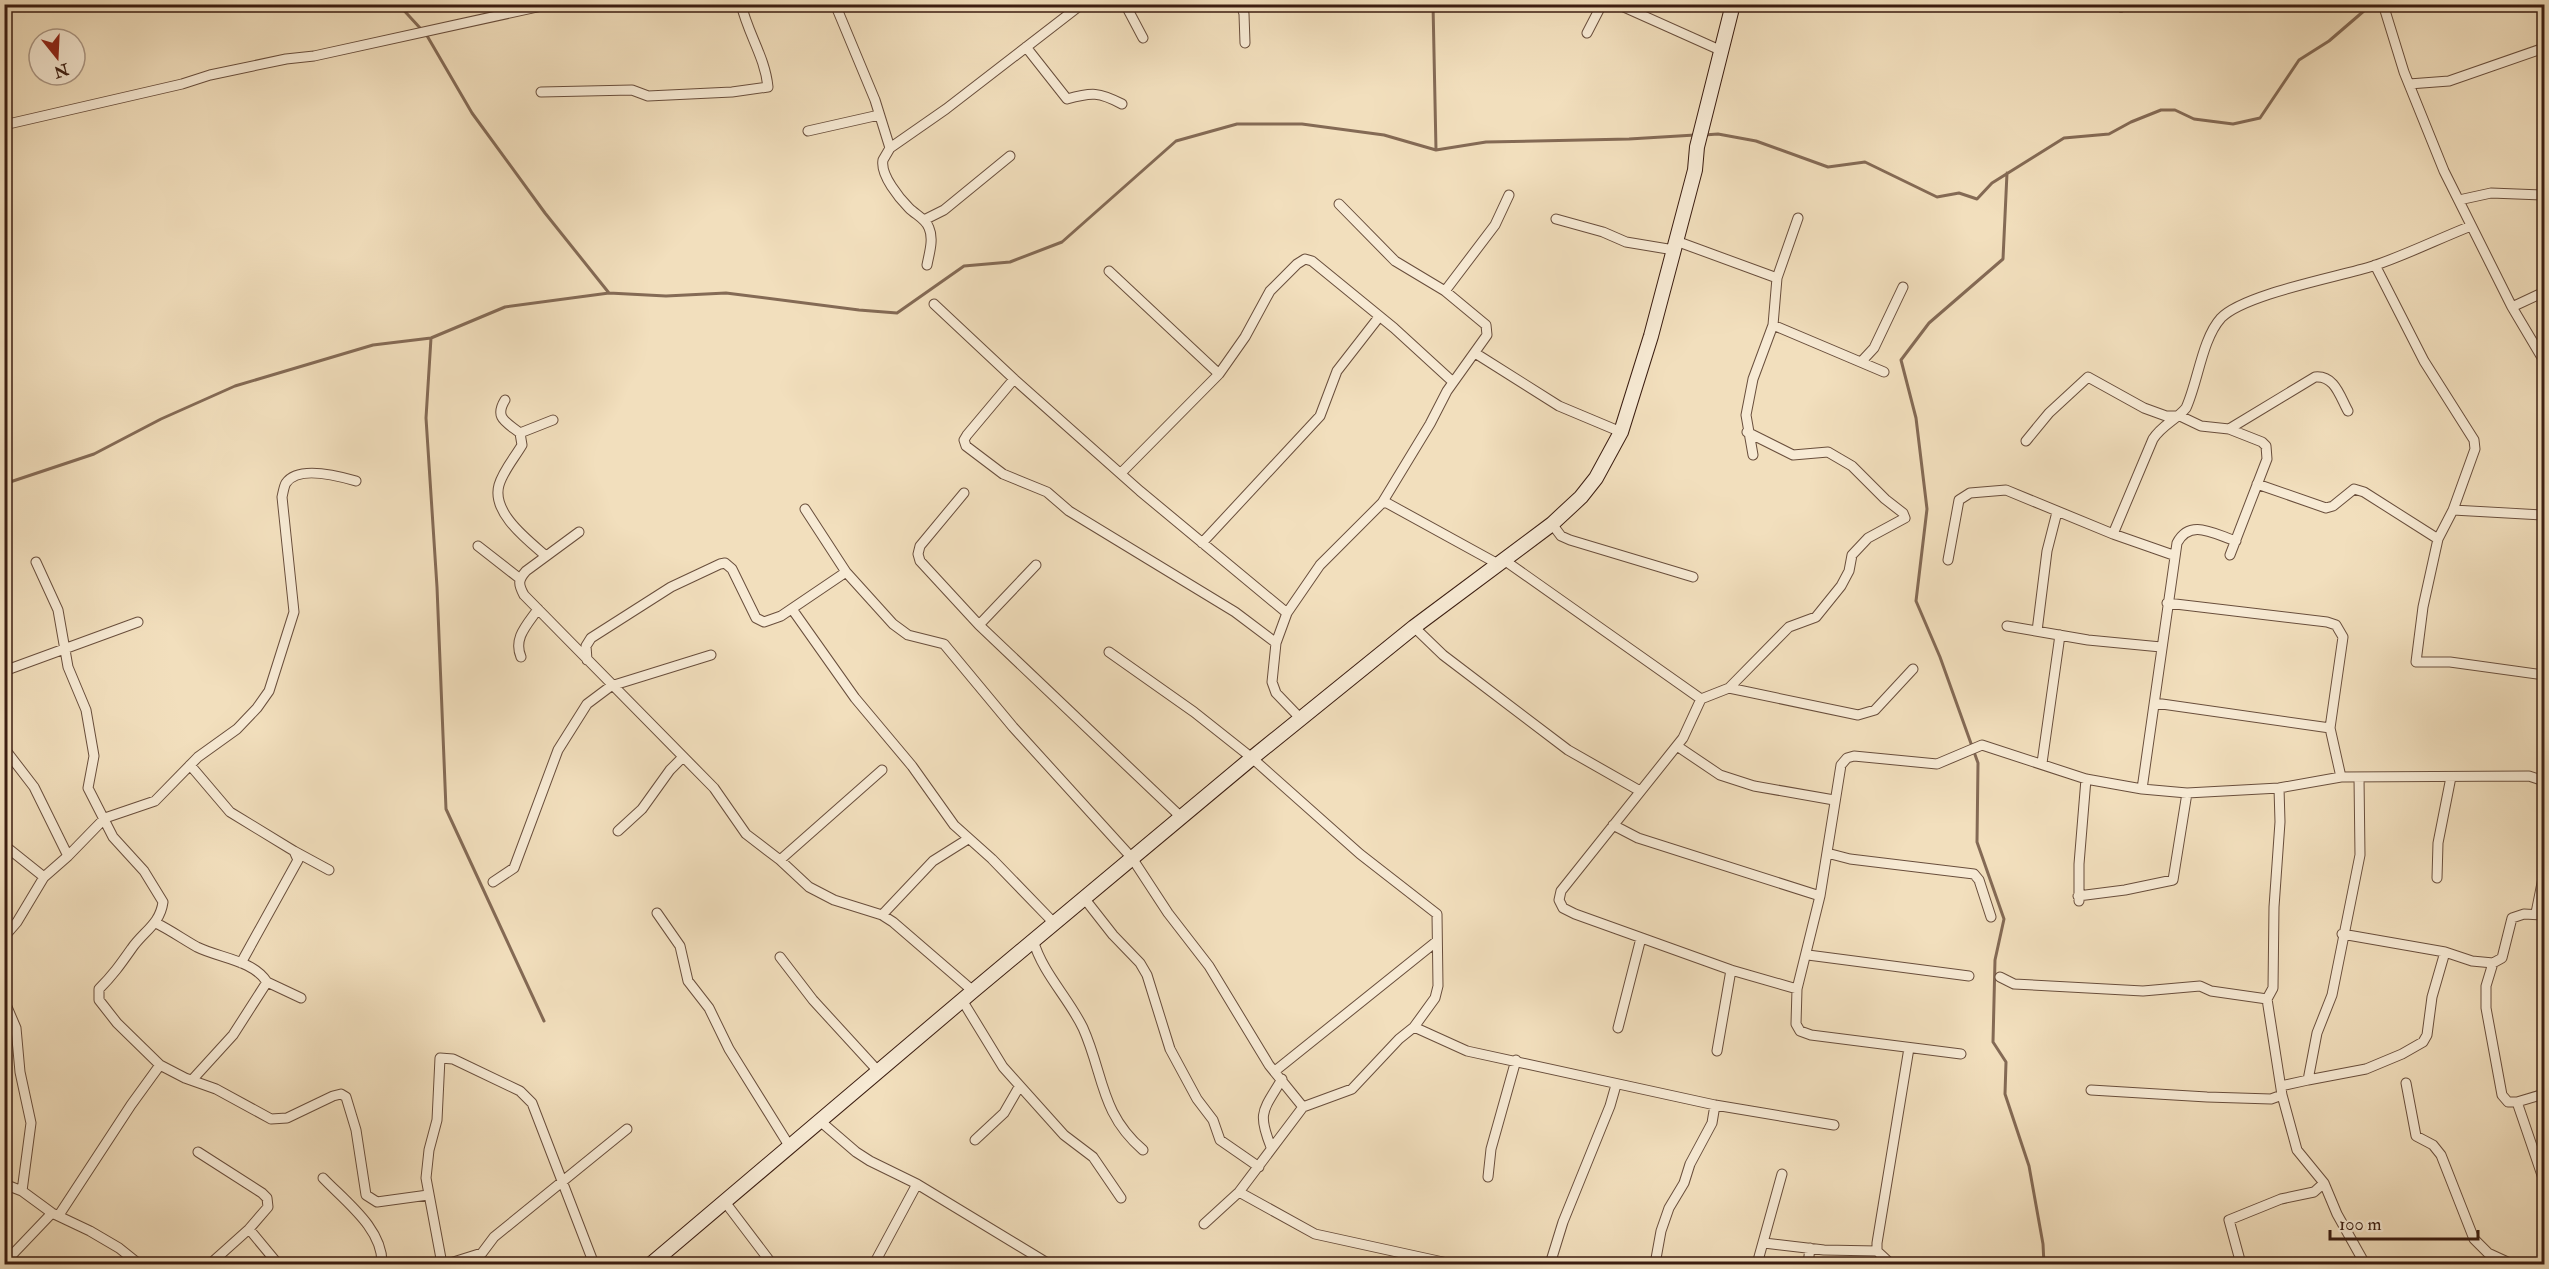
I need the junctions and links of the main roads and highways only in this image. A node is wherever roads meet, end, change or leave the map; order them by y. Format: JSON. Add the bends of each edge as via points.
{"nodes":[{"id":1,"x":1733,"y":4,"type":"edge"},
{"id":2,"x":651,"y":1264,"type":"edge"}],
"edges":[{"from":1,"to":2,"type":"main road","via":[[1697,147],[1695,170],[1621,432],[1581,497],[1552,524],[1414,627],[1252,758]]}]}
